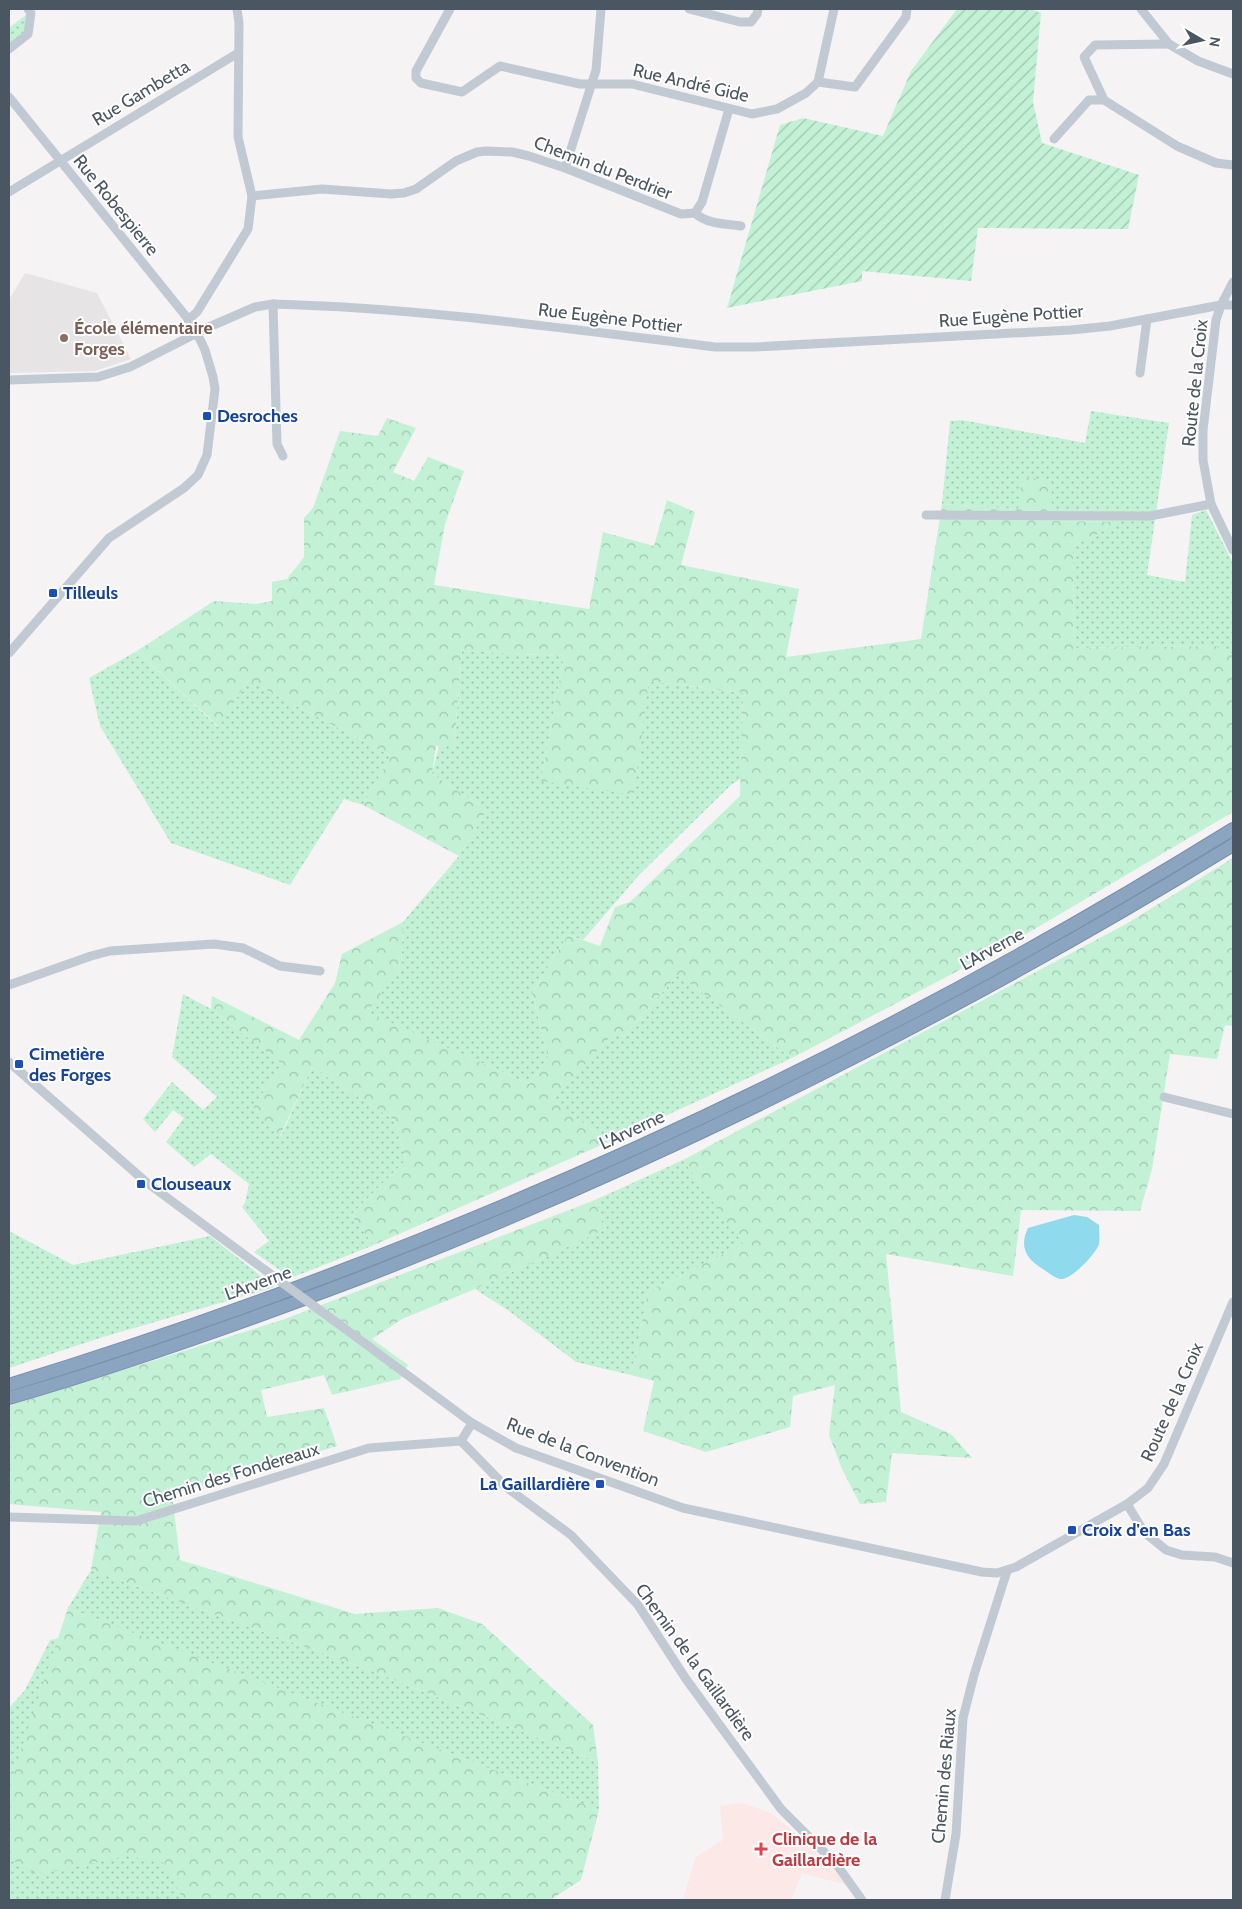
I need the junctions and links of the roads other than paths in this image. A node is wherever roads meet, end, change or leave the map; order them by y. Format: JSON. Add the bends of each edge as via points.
{"nodes":[{"id":1,"x":237,"y":9,"type":"edge"},
{"id":2,"x":450,"y":9,"type":"edge"},
{"id":3,"x":601,"y":9,"type":"edge"},
{"id":4,"x":689,"y":9,"type":"edge"},
{"id":5,"x":758,"y":9,"type":"edge"},
{"id":6,"x":834,"y":9,"type":"edge"},
{"id":7,"x":906,"y":9,"type":"edge"},
{"id":8,"x":1141,"y":9,"type":"edge"},
{"id":9,"x":32,"y":10,"type":"edge"},
{"id":10,"x":1168,"y":44,"type":"junction"},
{"id":11,"x":9,"y":49,"type":"edge"},
{"id":12,"x":238,"y":53,"type":"junction"},
{"id":13,"x":1233,"y":74,"type":"edge"},
{"id":14,"x":818,"y":82,"type":"junction"},
{"id":15,"x":592,"y":84,"type":"junction"},
{"id":16,"x":9,"y":97,"type":"edge"},
{"id":17,"x":1104,"y":100,"type":"junction"},
{"id":18,"x":729,"y":109,"type":"junction"},
{"id":19,"x":1054,"y":139,"type":"dead end"},
{"id":20,"x":59,"y":161,"type":"junction"},
{"id":21,"x":1233,"y":165,"type":"edge"},
{"id":22,"x":565,"y":168,"type":"junction"},
{"id":23,"x":9,"y":192,"type":"edge"},
{"id":24,"x":252,"y":196,"type":"junction"},
{"id":25,"x":695,"y":213,"type":"junction"},
{"id":26,"x":741,"y":226,"type":"dead end"},
{"id":27,"x":1233,"y":282,"type":"edge"},
{"id":28,"x":273,"y":304,"type":"junction"},
{"id":29,"x":1221,"y":305,"type":"junction"},
{"id":30,"x":1233,"y":305,"type":"edge"},
{"id":31,"x":1146,"y":319,"type":"junction"},
{"id":32,"x":188,"y":320,"type":"junction"},
{"id":33,"x":198,"y":333,"type":"junction"},
{"id":34,"x":1140,"y":373,"type":"dead end"},
{"id":35,"x":9,"y":380,"type":"edge"},
{"id":36,"x":283,"y":456,"type":"dead end"},
{"id":37,"x":1211,"y":504,"type":"junction"},
{"id":38,"x":926,"y":515,"type":"dead end"},
{"id":39,"x":1233,"y":550,"type":"edge"},
{"id":40,"x":9,"y":653,"type":"edge"},
{"id":41,"x":1233,"y":829,"type":"edge"},
{"id":42,"x":1233,"y":845,"type":"edge"},
{"id":43,"x":320,"y":971,"type":"dead end"},
{"id":44,"x":9,"y":985,"type":"edge"},
{"id":45,"x":9,"y":1062,"type":"edge"},
{"id":46,"x":1164,"y":1097,"type":"dead end"},
{"id":47,"x":1233,"y":1114,"type":"edge"},
{"id":48,"x":1233,"y":1302,"type":"edge"},
{"id":49,"x":9,"y":1385,"type":"edge"},
{"id":50,"x":9,"y":1398,"type":"edge"},
{"id":51,"x":472,"y":1423,"type":"junction"},
{"id":52,"x":461,"y":1441,"type":"junction"},
{"id":53,"x":1127,"y":1504,"type":"junction"},
{"id":54,"x":9,"y":1516,"type":"edge"},
{"id":55,"x":1233,"y":1563,"type":"edge"},
{"id":56,"x":1007,"y":1570,"type":"junction"},
{"id":57,"x":862,"y":1900,"type":"edge"},
{"id":58,"x":945,"y":1900,"type":"edge"}],
"edges":[{"from":1,"to":12,"type":"street"},
{"from":2,"to":15,"type":"street","name":"Rue André Gide","via":[[416,71],[416,78],[421,83],[462,92],[500,66]]},
{"from":3,"to":15,"type":"street"},
{"from":4,"to":5,"type":"street","via":[[740,22],[751,22]]},
{"from":6,"to":14,"type":"street"},
{"from":7,"to":14,"type":"street","via":[[906,17],[855,87]]},
{"from":8,"to":10,"type":"street"},
{"from":9,"to":11,"type":"street","via":[[28,34]]},
{"from":10,"to":13,"type":"street","via":[[1198,61]]},
{"from":10,"to":17,"type":"street","via":[[1095,45],[1084,57]]},
{"from":12,"to":20,"type":"street","name":"Rue Gambetta"},
{"from":12,"to":24,"type":"street","via":[[238,136]]},
{"from":14,"to":18,"type":"street","name":"Rue André Gide","via":[[777,109],[752,114]]},
{"from":15,"to":18,"type":"street","name":"Rue André Gide","via":[[632,84]]},
{"from":15,"to":22,"type":"street"},
{"from":16,"to":20,"type":"street","name":"Rue Robespierre"},
{"from":17,"to":19,"type":"street","via":[[1089,100]]},
{"from":17,"to":21,"type":"street","via":[[1177,146],[1216,163]]},
{"from":18,"to":25,"type":"street","via":[[702,202]]},
{"from":20,"to":23,"type":"street","name":"Rue Gambetta"},
{"from":20,"to":32,"type":"street","name":"Rue Robespierre"},
{"from":22,"to":24,"type":"street","name":"Chemin du Perdrier","via":[[520,154],[486,151],[456,161],[416,189],[404,193],[322,189]]},
{"from":22,"to":25,"type":"street","name":"Chemin du Perdrier","via":[[681,214]]},
{"from":24,"to":32,"type":"street","via":[[248,229]]},
{"from":25,"to":26,"type":"street","name":"Chemin du Perdrier","via":[[700,218]]},
{"from":27,"to":29,"type":"street","name":"Route de la Croix"},
{"from":28,"to":31,"type":"street","name":"Rue Eugène Pottier","via":[[473,318],[718,347],[1071,330]]},
{"from":28,"to":33,"type":"street","name":"Rue Eugène Pottier","via":[[255,308]]},
{"from":28,"to":36,"type":"street","via":[[277,444]]},
{"from":29,"to":30,"type":"street","name":"Rue Eugène Pottier"},
{"from":29,"to":31,"type":"street","name":"Rue Eugène Pottier"},
{"from":29,"to":37,"type":"street","name":"Route de la Croix","via":[[1216,320],[1203,430],[1203,460]]},
{"from":31,"to":34,"type":"street"},
{"from":32,"to":33,"type":"street","name":"Rue Robespierre"},
{"from":33,"to":35,"type":"street","name":"Rue Eugène Pottier","via":[[130,367],[98,377]]},
{"from":33,"to":40,"type":"street","name":"Rue Robespierre","via":[[215,390],[207,455],[198,475],[184,488],[109,538]]},
{"from":37,"to":38,"type":"street","via":[[1150,516]]},
{"from":37,"to":39,"type":"street","name":"Route de la Croix"},
{"from":41,"to":49,"type":"highway","name":"L'Arverne","via":[[1082,920],[922,1008],[768,1086],[612,1159],[300,1286]]},
{"from":42,"to":50,"type":"highway","name":"L'Arverne","via":[[928,1020],[640,1161],[331,1289]]},
{"from":43,"to":44,"type":"street","via":[[280,966],[243,948],[214,944],[110,952]]},
{"from":45,"to":51,"type":"street","name":"Rue de la Convention","bridge":true,"via":[[146,1182]]},
{"from":46,"to":47,"type":"street"},
{"from":48,"to":53,"type":"street","name":"Route de la Croix","via":[[1164,1464],[1148,1488]]},
{"from":51,"to":52,"type":"street"},
{"from":51,"to":56,"type":"street","name":"Rue de la Convention","via":[[516,1448],[683,1508],[982,1572]]},
{"from":52,"to":54,"type":"street","name":"Chemin des Fondereaux","via":[[370,1448],[136,1521]]},
{"from":52,"to":57,"type":"street","name":"Chemin de la Gaillardière","via":[[506,1487],[571,1535],[638,1605],[686,1680],[780,1809],[838,1865]]},
{"from":53,"to":55,"type":"street","via":[[1144,1532],[1166,1550]]},
{"from":53,"to":56,"type":"street","name":"Rue de la Convention"},
{"from":56,"to":58,"type":"street","name":"Chemin des Riaux","via":[[963,1718],[954,1844]]}]}
